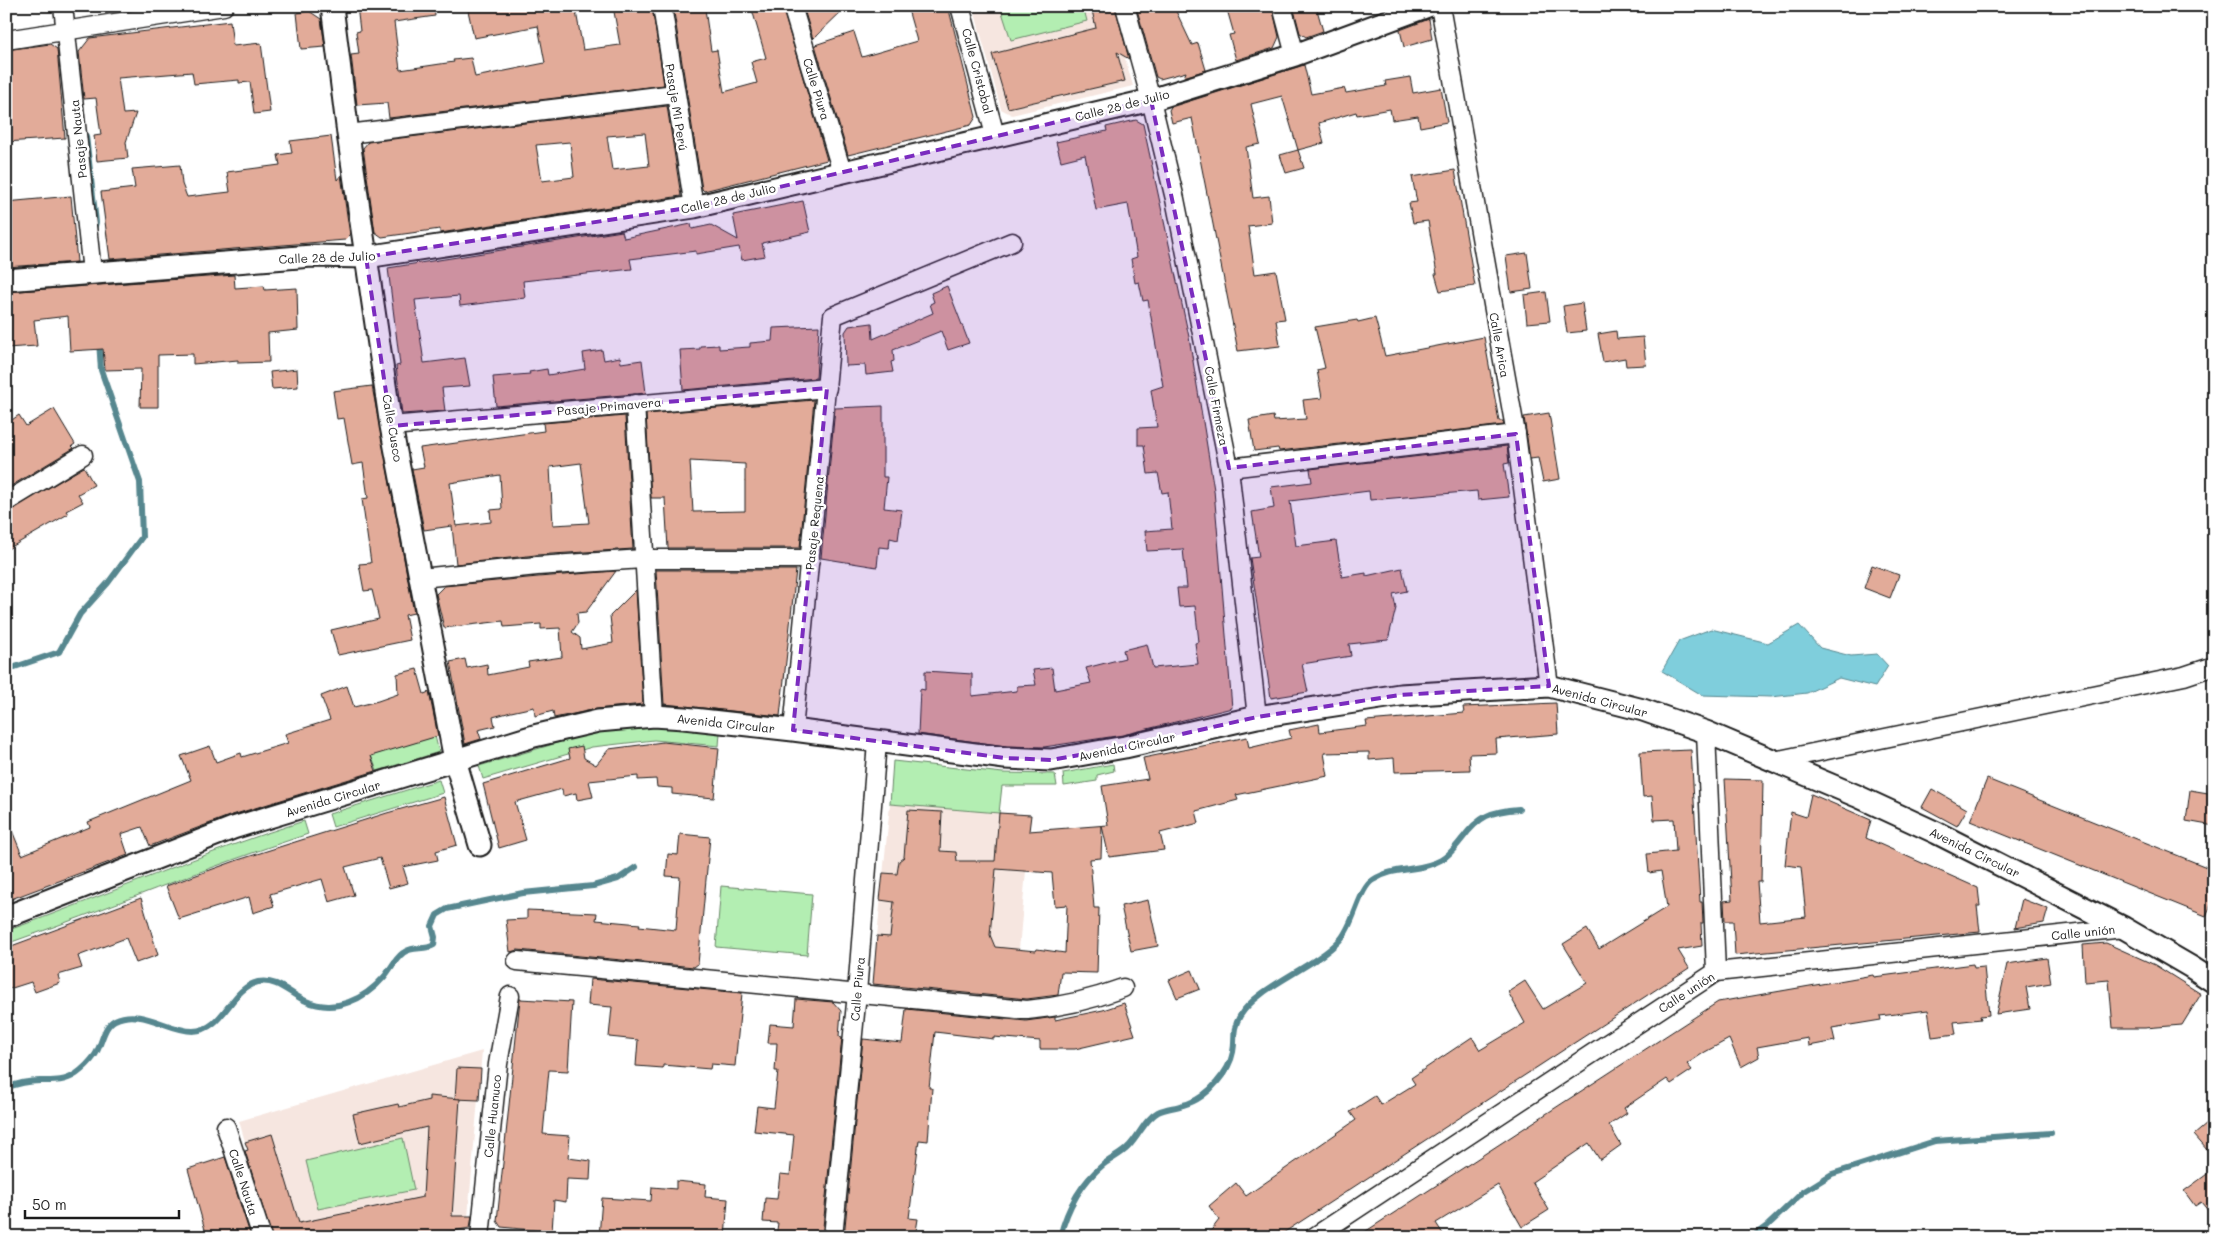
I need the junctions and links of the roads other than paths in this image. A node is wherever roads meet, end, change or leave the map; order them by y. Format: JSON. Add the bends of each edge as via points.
{"nodes":[{"id":1,"x":63,"y":6,"type":"edge"},
{"id":2,"x":224,"y":6,"type":"edge"},
{"id":3,"x":332,"y":6,"type":"edge"},
{"id":4,"x":662,"y":6,"type":"edge"},
{"id":5,"x":792,"y":6,"type":"edge"},
{"id":6,"x":960,"y":6,"type":"edge"},
{"id":7,"x":1125,"y":6,"type":"edge"},
{"id":8,"x":1282,"y":6,"type":"edge"},
{"id":9,"x":1428,"y":6,"type":"edge"},
{"id":10,"x":1440,"y":6,"type":"edge"},
{"id":11,"x":66,"y":30,"type":"junction"},
{"id":12,"x":6,"y":40,"type":"edge"},
{"id":13,"x":1294,"y":55,"type":"junction"},
{"id":14,"x":675,"y":94,"type":"junction"},
{"id":15,"x":1151,"y":100,"type":"junction"},
{"id":16,"x":348,"y":134,"type":"junction"},
{"id":17,"x":995,"y":135,"type":"junction"},
{"id":18,"x":842,"y":172,"type":"junction"},
{"id":19,"x":694,"y":207,"type":"junction"},
{"id":20,"x":1012,"y":242,"type":"dead end"},
{"id":21,"x":366,"y":257,"type":"junction"},
{"id":22,"x":92,"y":272,"type":"junction"},
{"id":23,"x":6,"y":280,"type":"edge"},
{"id":24,"x":826,"y":388,"type":"junction"},
{"id":25,"x":634,"y":404,"type":"junction"},
{"id":26,"x":391,"y":426,"type":"junction"},
{"id":27,"x":1516,"y":434,"type":"junction"},
{"id":28,"x":83,"y":455,"type":"dead end"},
{"id":29,"x":1229,"y":468,"type":"junction"},
{"id":30,"x":6,"y":502,"type":"edge"},
{"id":31,"x":643,"y":559,"type":"junction"},
{"id":32,"x":810,"y":559,"type":"junction"},
{"id":33,"x":421,"y":578,"type":"junction"},
{"id":34,"x":2214,"y":666,"type":"edge"},
{"id":35,"x":1549,"y":686,"type":"junction"},
{"id":36,"x":654,"y":716,"type":"junction"},
{"id":37,"x":1257,"y":717,"type":"junction"},
{"id":38,"x":793,"y":730,"type":"junction"},
{"id":39,"x":1706,"y":732,"type":"junction"},
{"id":40,"x":877,"y":742,"type":"junction"},
{"id":41,"x":455,"y":760,"type":"junction"},
{"id":42,"x":1774,"y":760,"type":"junction"},
{"id":43,"x":480,"y":846,"type":"dead end"},
{"id":44,"x":6,"y":917,"type":"edge"},
{"id":45,"x":2124,"y":928,"type":"junction"},
{"id":46,"x":517,"y":962,"type":"dead end"},
{"id":47,"x":1716,"y":972,"type":"junction"},
{"id":48,"x":2214,"y":982,"type":"edge"},
{"id":49,"x":1123,"y":988,"type":"dead end"},
{"id":50,"x":857,"y":993,"type":"junction"},
{"id":51,"x":510,"y":996,"type":"dead end"},
{"id":52,"x":226,"y":1127,"type":"dead end"},
{"id":53,"x":262,"y":1237,"type":"edge"},
{"id":54,"x":480,"y":1237,"type":"edge"},
{"id":55,"x":833,"y":1237,"type":"edge"},
{"id":56,"x":1314,"y":1237,"type":"edge"}],
"edges":[{"from":1,"to":11,"type":"street","name":"Pasaje Nauta"},
{"from":2,"to":11,"type":"street"},
{"from":3,"to":16,"type":"street","name":"Calle Cusco"},
{"from":4,"to":14,"type":"street","name":"Pasaje Mi Perú"},
{"from":5,"to":18,"type":"street","name":"Calle Piura"},
{"from":6,"to":17,"type":"street","name":"Calle Cristobal"},
{"from":7,"to":15,"type":"street","name":"Calle Firmeza"},
{"from":8,"to":13,"type":"street"},
{"from":9,"to":13,"type":"street","name":"Calle 28 de Julio"},
{"from":10,"to":27,"type":"street","name":"Calle Arica"},
{"from":11,"to":12,"type":"street"},
{"from":11,"to":22,"type":"street","name":"Pasaje Nauta"},
{"from":13,"to":15,"type":"street","name":"Calle 28 de Julio"},
{"from":14,"to":16,"type":"street"},
{"from":14,"to":19,"type":"street","name":"Pasaje Mi Perú"},
{"from":15,"to":17,"type":"street","name":"Calle 28 de Julio"},
{"from":15,"to":29,"type":"street","name":"Calle Firmeza","via":[[1175,199]]},
{"from":16,"to":21,"type":"street","name":"Calle Cusco"},
{"from":17,"to":18,"type":"street","name":"Calle 28 de Julio"},
{"from":18,"to":19,"type":"street","name":"Calle 28 de Julio"},
{"from":19,"to":21,"type":"street","name":"Calle 28 de Julio"},
{"from":20,"to":24,"type":"street","name":"Pasaje Requena","via":[[833,316]]},
{"from":21,"to":22,"type":"street","name":"Calle 28 de Julio","via":[[312,256]]},
{"from":21,"to":26,"type":"street","name":"Calle Cusco"},
{"from":22,"to":23,"type":"street","name":"Calle 28 de Julio"},
{"from":24,"to":25,"type":"street","name":"Pasaje Primavera"},
{"from":24,"to":32,"type":"street","name":"Pasaje Requena"},
{"from":25,"to":26,"type":"street","name":"Pasaje Primavera"},
{"from":25,"to":31,"type":"street"},
{"from":26,"to":33,"type":"street","name":"Calle Cusco"},
{"from":27,"to":29,"type":"street"},
{"from":27,"to":35,"type":"street","name":"Calle Arica"},
{"from":28,"to":30,"type":"street"},
{"from":29,"to":37,"type":"street","name":"Calle Firmeza"},
{"from":31,"to":32,"type":"street"},
{"from":31,"to":33,"type":"street"},
{"from":31,"to":36,"type":"street"},
{"from":32,"to":38,"type":"street","name":"Pasaje Requena"},
{"from":33,"to":41,"type":"street","name":"Calle Cusco"},
{"from":34,"to":42,"type":"street","via":[[2184,676]]},
{"from":35,"to":37,"type":"street","name":"Avenida Circular","via":[[1400,695]]},
{"from":35,"to":39,"type":"street","name":"Avenida Circular","via":[[1643,710]]},
{"from":36,"to":38,"type":"street","name":"Avenida Circular"},
{"from":36,"to":41,"type":"street","name":"Avenida Circular","via":[[574,726]]},
{"from":37,"to":40,"type":"street","name":"Avenida Circular","via":[[1051,760],[1005,758]]},
{"from":38,"to":40,"type":"street","name":"Avenida Circular"},
{"from":39,"to":42,"type":"street","name":"Avenida Circular"},
{"from":39,"to":47,"type":"street"},
{"from":40,"to":50,"type":"street","name":"Calle Piura"},
{"from":41,"to":43,"type":"street","name":"Calle Cusco"},
{"from":41,"to":44,"type":"street","name":"Avenida Circular","via":[[232,828]]},
{"from":42,"to":45,"type":"street","name":"Avenida Circular","via":[[1937,833]]},
{"from":45,"to":47,"type":"street","name":"Calle unión"},
{"from":45,"to":48,"type":"street","name":"Avenida Circular"},
{"from":46,"to":50,"type":"street"},
{"from":47,"to":56,"type":"street","name":"Calle unión"},
{"from":49,"to":50,"type":"street","via":[[1058,1008],[1027,1010]]},
{"from":50,"to":55,"type":"street","name":"Calle Piura"},
{"from":51,"to":54,"type":"street","name":"Calle Huanuco","via":[[498,1064]]},
{"from":52,"to":53,"type":"street","name":"Calle Nauta"}]}
